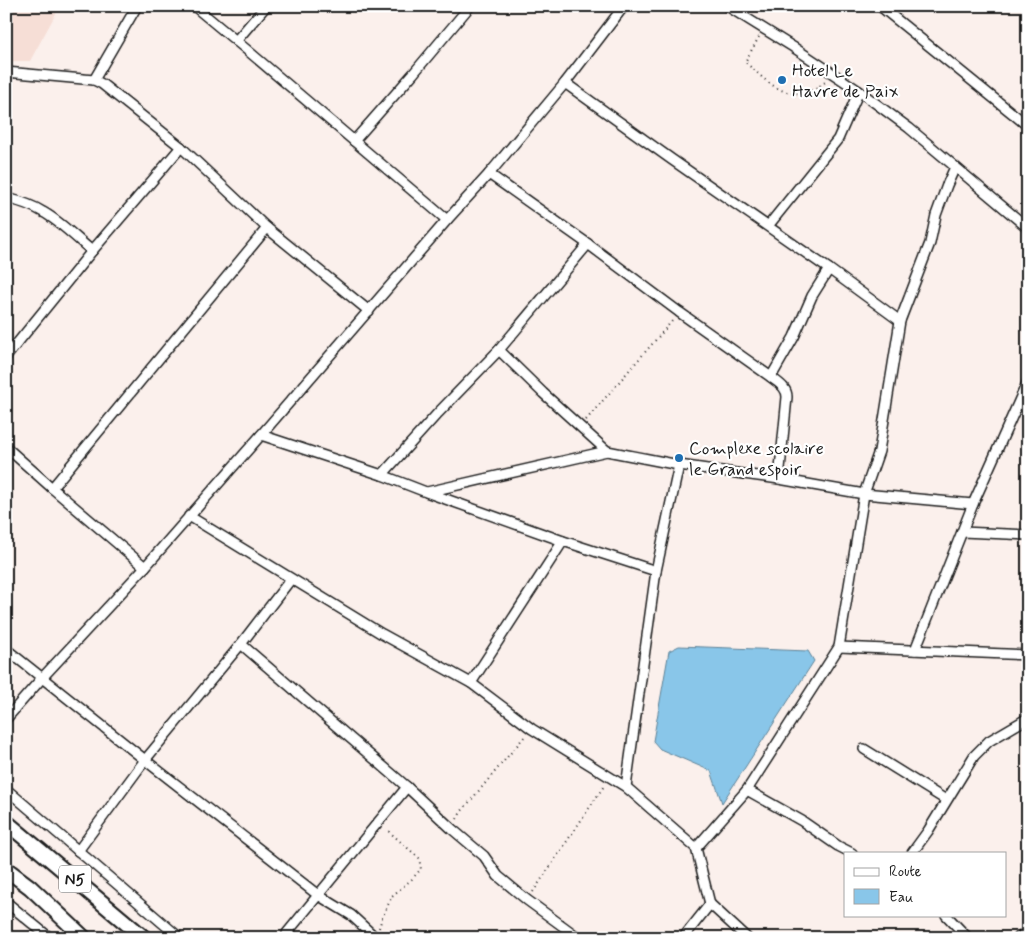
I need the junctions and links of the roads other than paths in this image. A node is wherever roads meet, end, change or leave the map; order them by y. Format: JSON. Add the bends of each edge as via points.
{"nodes":[{"id":1,"x":137,"y":6,"type":"edge"},
{"id":2,"x":194,"y":6,"type":"edge"},
{"id":3,"x":266,"y":6,"type":"edge"},
{"id":4,"x":624,"y":6,"type":"edge"},
{"id":5,"x":727,"y":6,"type":"edge"},
{"id":6,"x":880,"y":6,"type":"edge"},
{"id":7,"x":466,"y":8,"type":"edge"},
{"id":8,"x":236,"y":41,"type":"junction"},
{"id":9,"x":6,"y":72,"type":"edge"},
{"id":10,"x":94,"y":80,"type":"junction"},
{"id":11,"x":565,"y":83,"type":"junction"},
{"id":12,"x":859,"y":91,"type":"junction"},
{"id":13,"x":1028,"y":126,"type":"edge"},
{"id":14,"x":354,"y":141,"type":"junction"},
{"id":15,"x":181,"y":147,"type":"junction"},
{"id":16,"x":955,"y":167,"type":"junction"},
{"id":17,"x":489,"y":174,"type":"junction"},
{"id":18,"x":6,"y":198,"type":"edge"},
{"id":19,"x":447,"y":220,"type":"junction"},
{"id":20,"x":768,"y":226,"type":"junction"},
{"id":21,"x":267,"y":228,"type":"junction"},
{"id":22,"x":1028,"y":228,"type":"edge"},
{"id":23,"x":588,"y":244,"type":"junction"},
{"id":24,"x":92,"y":251,"type":"junction"},
{"id":25,"x":829,"y":269,"type":"junction"},
{"id":26,"x":369,"y":311,"type":"junction"},
{"id":27,"x":900,"y":321,"type":"junction"},
{"id":28,"x":499,"y":350,"type":"junction"},
{"id":29,"x":6,"y":357,"type":"edge"},
{"id":30,"x":771,"y":376,"type":"junction"},
{"id":31,"x":1028,"y":380,"type":"edge"},
{"id":32,"x":261,"y":435,"type":"junction"},
{"id":33,"x":6,"y":447,"type":"edge"},
{"id":34,"x":607,"y":451,"type":"junction"},
{"id":35,"x":679,"y":465,"type":"junction"},
{"id":36,"x":382,"y":475,"type":"junction"},
{"id":37,"x":779,"y":479,"type":"junction"},
{"id":38,"x":52,"y":488,"type":"junction"},
{"id":39,"x":426,"y":492,"type":"junction"},
{"id":40,"x":864,"y":494,"type":"junction"},
{"id":41,"x":973,"y":504,"type":"junction"},
{"id":42,"x":189,"y":516,"type":"junction"},
{"id":43,"x":962,"y":532,"type":"junction"},
{"id":44,"x":1028,"y":535,"type":"edge"},
{"id":45,"x":563,"y":541,"type":"junction"},
{"id":46,"x":145,"y":567,"type":"junction"},
{"id":47,"x":656,"y":571,"type":"junction"},
{"id":48,"x":291,"y":579,"type":"junction"},
{"id":49,"x":241,"y":644,"type":"junction"},
{"id":50,"x":839,"y":647,"type":"junction"},
{"id":51,"x":6,"y":649,"type":"edge"},
{"id":52,"x":915,"y":650,"type":"junction"},
{"id":53,"x":1028,"y":655,"type":"edge"},
{"id":54,"x":42,"y":678,"type":"junction"},
{"id":55,"x":471,"y":683,"type":"junction"},
{"id":56,"x":1028,"y":718,"type":"edge"},
{"id":57,"x":6,"y":720,"type":"edge"},
{"id":58,"x":864,"y":748,"type":"dead end"},
{"id":59,"x":145,"y":760,"type":"junction"},
{"id":60,"x":408,"y":787,"type":"junction"},
{"id":61,"x":626,"y":787,"type":"junction"},
{"id":62,"x":6,"y":788,"type":"edge"},
{"id":63,"x":746,"y":790,"type":"junction"},
{"id":64,"x":946,"y":800,"type":"junction"},
{"id":65,"x":6,"y":822,"type":"edge"},
{"id":66,"x":696,"y":848,"type":"junction"},
{"id":67,"x":78,"y":851,"type":"junction"},
{"id":68,"x":850,"y":852,"type":"edge"},
{"id":69,"x":913,"y":852,"type":"edge"},
{"id":70,"x":6,"y":869,"type":"edge"},
{"id":71,"x":318,"y":895,"type":"junction"},
{"id":72,"x":6,"y":902,"type":"edge"},
{"id":73,"x":710,"y":904,"type":"junction"},
{"id":74,"x":947,"y":916,"type":"edge"},
{"id":75,"x":1028,"y":932,"type":"edge"},
{"id":76,"x":287,"y":933,"type":"dead end"},
{"id":77,"x":378,"y":934,"type":"edge"},
{"id":78,"x":50,"y":938,"type":"edge"},
{"id":79,"x":84,"y":938,"type":"edge"},
{"id":80,"x":144,"y":938,"type":"edge"},
{"id":81,"x":180,"y":938,"type":"edge"},
{"id":82,"x":579,"y":938,"type":"edge"},
{"id":83,"x":683,"y":938,"type":"edge"},
{"id":84,"x":747,"y":938,"type":"edge"},
{"id":85,"x":968,"y":938,"type":"edge"},
{"id":86,"x":1019,"y":938,"type":"edge"}],
"edges":[{"from":1,"to":10,"type":"street"},
{"from":2,"to":8,"type":"street"},
{"from":3,"to":8,"type":"street"},
{"from":4,"to":11,"type":"street"},
{"from":5,"to":12,"type":"street"},
{"from":6,"to":13,"type":"street"},
{"from":7,"to":14,"type":"street"},
{"from":8,"to":14,"type":"street"},
{"from":9,"to":10,"type":"street"},
{"from":10,"to":15,"type":"street"},
{"from":11,"to":17,"type":"street"},
{"from":11,"to":20,"type":"street"},
{"from":12,"to":16,"type":"street"},
{"from":12,"to":20,"type":"street","via":[[838,139]]},
{"from":14,"to":19,"type":"street"},
{"from":15,"to":21,"type":"street"},
{"from":15,"to":24,"type":"street"},
{"from":16,"to":22,"type":"street"},
{"from":16,"to":27,"type":"street"},
{"from":17,"to":19,"type":"street"},
{"from":17,"to":23,"type":"street"},
{"from":18,"to":24,"type":"street","via":[[43,211]]},
{"from":19,"to":26,"type":"street"},
{"from":20,"to":25,"type":"street"},
{"from":21,"to":26,"type":"street"},
{"from":21,"to":38,"type":"street"},
{"from":23,"to":28,"type":"street"},
{"from":23,"to":30,"type":"street"},
{"from":24,"to":29,"type":"street"},
{"from":25,"to":27,"type":"street"},
{"from":25,"to":30,"type":"street"},
{"from":26,"to":32,"type":"street"},
{"from":27,"to":40,"type":"street","via":[[879,451]]},
{"from":28,"to":34,"type":"street"},
{"from":28,"to":36,"type":"street"},
{"from":30,"to":37,"type":"street","via":[[787,392]]},
{"from":31,"to":41,"type":"street"},
{"from":32,"to":36,"type":"street"},
{"from":32,"to":42,"type":"street"},
{"from":33,"to":38,"type":"street"},
{"from":34,"to":35,"type":"street"},
{"from":34,"to":39,"type":"street"},
{"from":35,"to":37,"type":"street"},
{"from":35,"to":47,"type":"street"},
{"from":36,"to":39,"type":"street"},
{"from":37,"to":40,"type":"street"},
{"from":38,"to":46,"type":"street"},
{"from":39,"to":45,"type":"street"},
{"from":40,"to":41,"type":"street"},
{"from":40,"to":50,"type":"street"},
{"from":41,"to":43,"type":"street"},
{"from":42,"to":46,"type":"street"},
{"from":42,"to":48,"type":"street"},
{"from":43,"to":44,"type":"street"},
{"from":43,"to":52,"type":"street"},
{"from":45,"to":47,"type":"street"},
{"from":45,"to":55,"type":"street"},
{"from":46,"to":54,"type":"street"},
{"from":47,"to":61,"type":"street"},
{"from":48,"to":49,"type":"street"},
{"from":48,"to":55,"type":"street"},
{"from":49,"to":59,"type":"street"},
{"from":49,"to":60,"type":"street"},
{"from":50,"to":52,"type":"street"},
{"from":50,"to":63,"type":"street"},
{"from":51,"to":54,"type":"street"},
{"from":52,"to":53,"type":"street"},
{"from":54,"to":57,"type":"street"},
{"from":54,"to":59,"type":"street"},
{"from":55,"to":61,"type":"street","via":[[532,729]]},
{"from":56,"to":64,"type":"street","via":[[980,749]]},
{"from":58,"to":64,"type":"street"},
{"from":59,"to":67,"type":"street"},
{"from":59,"to":71,"type":"street"},
{"from":60,"to":71,"type":"street"},
{"from":60,"to":82,"type":"street","via":[[484,856],[498,876]]},
{"from":61,"to":66,"type":"street"},
{"from":62,"to":67,"type":"street"},
{"from":63,"to":66,"type":"street"},
{"from":63,"to":68,"type":"street"},
{"from":64,"to":69,"type":"street"},
{"from":65,"to":80,"type":"highway","number":"N5"},
{"from":66,"to":73,"type":"street"},
{"from":67,"to":81,"type":"street"},
{"from":70,"to":79,"type":"highway","number":"N5"},
{"from":71,"to":76,"type":"street"},
{"from":71,"to":77,"type":"street"},
{"from":72,"to":78,"type":"street"},
{"from":73,"to":83,"type":"street"},
{"from":73,"to":84,"type":"street"},
{"from":74,"to":85,"type":"street"},
{"from":75,"to":86,"type":"street"}]}
